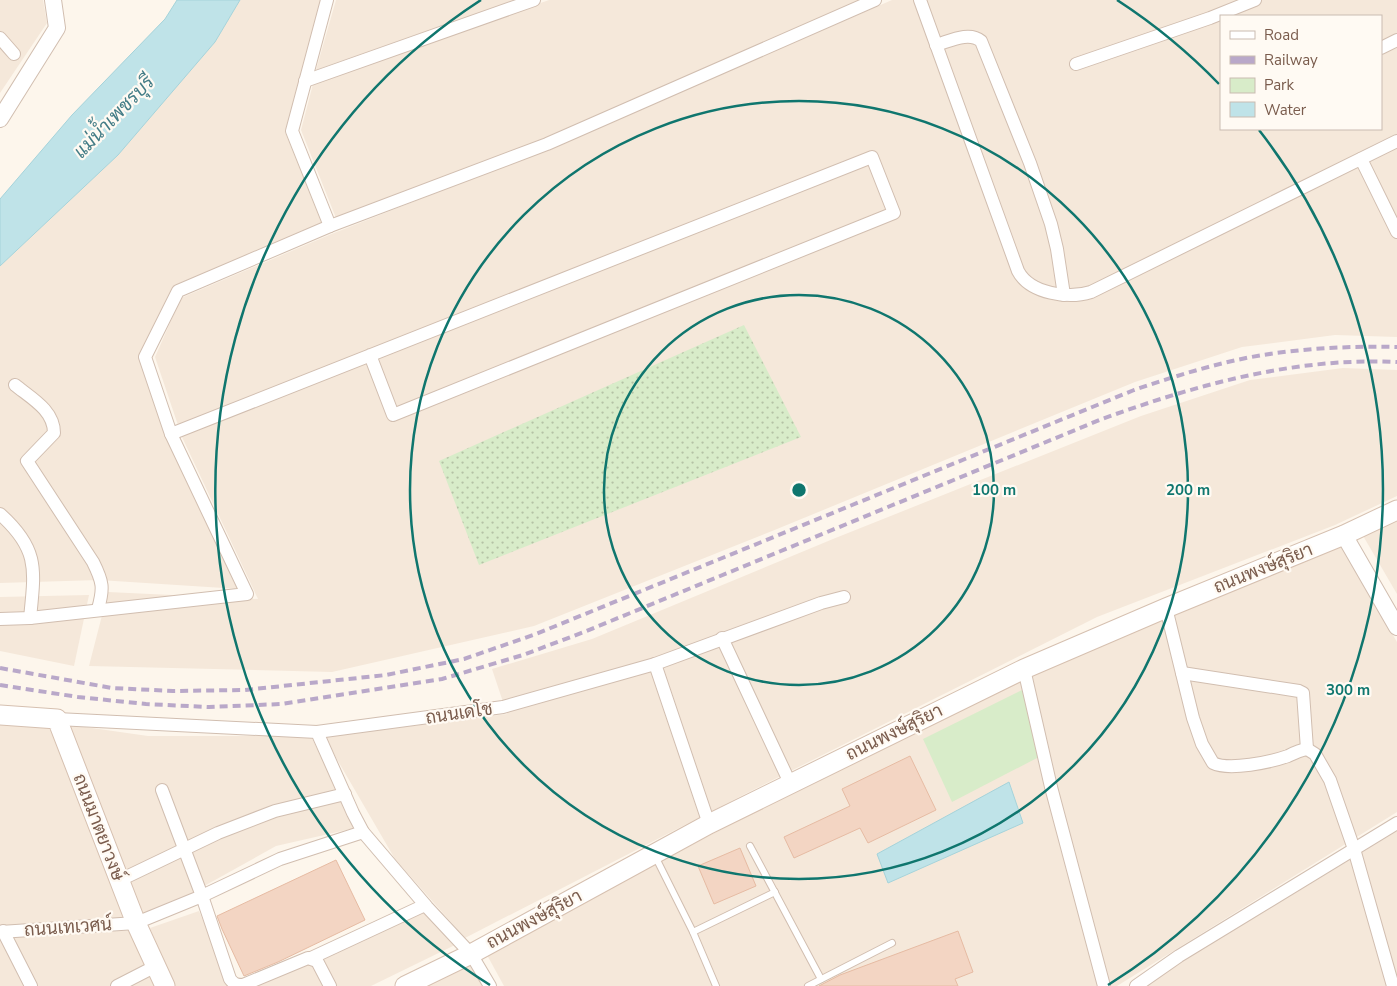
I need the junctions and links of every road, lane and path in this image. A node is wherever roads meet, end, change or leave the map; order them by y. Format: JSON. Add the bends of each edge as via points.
{"nodes":[{"id":1,"x":53,"y":0,"type":"edge"},
{"id":2,"x":327,"y":0,"type":"edge"},
{"id":3,"x":534,"y":0,"type":"edge"},
{"id":4,"x":875,"y":0,"type":"edge"},
{"id":5,"x":920,"y":0,"type":"edge"},
{"id":6,"x":1255,"y":0,"type":"edge"},
{"id":7,"x":0,"y":38,"type":"edge"},
{"id":8,"x":1397,"y":40,"type":"edge"},
{"id":9,"x":936,"y":45,"type":"junction"},
{"id":10,"x":1382,"y":48,"type":"edge"},
{"id":11,"x":14,"y":54,"type":"dead end"},
{"id":12,"x":1076,"y":64,"type":"dead end"},
{"id":13,"x":305,"y":81,"type":"junction"},
{"id":14,"x":0,"y":119,"type":"edge"},
{"id":15,"x":1397,"y":141,"type":"edge"},
{"id":16,"x":1361,"y":159,"type":"junction"},
{"id":17,"x":330,"y":226,"type":"junction"},
{"id":18,"x":1397,"y":232,"type":"edge"},
{"id":19,"x":1064,"y":295,"type":"junction"},
{"id":20,"x":370,"y":355,"type":"junction"},
{"id":21,"x":15,"y":385,"type":"dead end"},
{"id":22,"x":170,"y":434,"type":"junction"},
{"id":23,"x":1397,"y":510,"type":"edge"},
{"id":24,"x":0,"y":514,"type":"edge"},
{"id":25,"x":1344,"y":535,"type":"junction"},
{"id":26,"x":844,"y":597,"type":"dead end"},
{"id":27,"x":1166,"y":608,"type":"junction"},
{"id":28,"x":98,"y":609,"type":"junction"},
{"id":29,"x":30,"y":618,"type":"junction"},
{"id":30,"x":0,"y":619,"type":"edge"},
{"id":31,"x":1397,"y":627,"type":"edge"},
{"id":32,"x":722,"y":638,"type":"junction"},
{"id":33,"x":655,"y":664,"type":"junction"},
{"id":34,"x":1024,"y":669,"type":"junction"},
{"id":35,"x":1182,"y":673,"type":"junction"},
{"id":36,"x":0,"y":715,"type":"edge"},
{"id":37,"x":57,"y":719,"type":"junction"},
{"id":38,"x":317,"y":732,"type":"junction"},
{"id":39,"x":1307,"y":749,"type":"junction"},
{"id":40,"x":790,"y":783,"type":"junction"},
{"id":41,"x":162,"y":790,"type":"dead end"},
{"id":42,"x":345,"y":794,"type":"junction"},
{"id":43,"x":1397,"y":823,"type":"edge"},
{"id":44,"x":709,"y":824,"type":"junction"},
{"id":45,"x":363,"y":832,"type":"junction"},
{"id":46,"x":750,"y":846,"type":"dead end"},
{"id":47,"x":184,"y":849,"type":"junction"},
{"id":48,"x":1354,"y":849,"type":"junction"},
{"id":49,"x":654,"y":854,"type":"junction"},
{"id":50,"x":120,"y":880,"type":"junction"},
{"id":51,"x":775,"y":892,"type":"junction"},
{"id":52,"x":202,"y":896,"type":"junction"},
{"id":53,"x":425,"y":905,"type":"junction"},
{"id":54,"x":136,"y":923,"type":"junction"},
{"id":55,"x":1,"y":932,"type":"edge"},
{"id":56,"x":693,"y":932,"type":"junction"},
{"id":57,"x":892,"y":942,"type":"dead end"},
{"id":58,"x":471,"y":954,"type":"junction"},
{"id":59,"x":311,"y":958,"type":"junction"},
{"id":60,"x":156,"y":966,"type":"junction"},
{"id":61,"x":822,"y":979,"type":"junction"},
{"id":62,"x":31,"y":986,"type":"edge"},
{"id":63,"x":117,"y":986,"type":"edge"},
{"id":64,"x":165,"y":986,"type":"edge"},
{"id":65,"x":330,"y":986,"type":"edge"},
{"id":66,"x":405,"y":986,"type":"edge"},
{"id":67,"x":490,"y":986,"type":"edge"},
{"id":68,"x":716,"y":986,"type":"edge"},
{"id":69,"x":808,"y":986,"type":"edge"},
{"id":70,"x":1104,"y":986,"type":"edge"},
{"id":71,"x":1136,"y":986,"type":"edge"},
{"id":72,"x":1393,"y":986,"type":"edge"}],
"edges":[{"from":1,"to":14,"type":"street","via":[[57,28]]},
{"from":2,"to":13,"type":"street"},
{"from":3,"to":13,"type":"street"},
{"from":4,"to":17,"type":"street","via":[[547,144]]},
{"from":5,"to":9,"type":"street"},
{"from":6,"to":12,"type":"street"},
{"from":7,"to":11,"type":"street"},
{"from":8,"to":10,"type":"street"},
{"from":9,"to":19,"type":"street","via":[[1020,276],[1029,284]]},
{"from":9,"to":19,"type":"street","via":[[969,36],[981,41],[1051,224]]},
{"from":13,"to":17,"type":"street","via":[[292,131]]},
{"from":15,"to":16,"type":"street"},
{"from":16,"to":18,"type":"street"},
{"from":16,"to":19,"type":"street","via":[[1091,292]]},
{"from":17,"to":22,"type":"street","via":[[178,291],[146,357]]},
{"from":20,"to":20,"type":"street","via":[[393,415],[894,214],[872,156]]},
{"from":20,"to":22,"type":"street"},
{"from":21,"to":28,"type":"street","via":[[51,417],[54,433],[27,462],[99,572],[103,592]]},
{"from":22,"to":28,"type":"street","via":[[247,594]]},
{"from":23,"to":25,"type":"main road","name":"ถนนพงษ์สุริยา"},
{"from":24,"to":29,"type":"street","via":[[25,541],[32,558],[34,577]]},
{"from":25,"to":27,"type":"main road","name":"ถนนพงษ์สุริยา"},
{"from":25,"to":31,"type":"street"},
{"from":26,"to":32,"type":"street","name":"ถนนเดโช"},
{"from":27,"to":34,"type":"main road","name":"ถนนพงษ์สุริยา"},
{"from":27,"to":35,"type":"street"},
{"from":28,"to":29,"type":"street"},
{"from":29,"to":30,"type":"street"},
{"from":32,"to":33,"type":"street","name":"ถนนเดโช"},
{"from":32,"to":40,"type":"street"},
{"from":33,"to":38,"type":"street","name":"ถนนเดโช","via":[[503,707]]},
{"from":33,"to":44,"type":"street"},
{"from":34,"to":40,"type":"main road","name":"ถนนพงษ์สุริยา"},
{"from":34,"to":70,"type":"street","via":[[1051,787]]},
{"from":35,"to":39,"type":"street","via":[[1303,693]]},
{"from":35,"to":39,"type":"street","via":[[1196,727],[1213,763],[1224,766],[1252,764]]},
{"from":36,"to":37,"type":"main road"},
{"from":37,"to":38,"type":"street","name":"ถนนเดโช"},
{"from":37,"to":50,"type":"main road","name":"ถนนมาตยาวงษ์"},
{"from":38,"to":42,"type":"street"},
{"from":39,"to":48,"type":"street","via":[[1316,754],[1330,780]]},
{"from":40,"to":44,"type":"main road","name":"ถนนพงษ์สุริยา"},
{"from":41,"to":47,"type":"street"},
{"from":42,"to":45,"type":"street"},
{"from":42,"to":47,"type":"street","via":[[275,812]]},
{"from":43,"to":48,"type":"street"},
{"from":44,"to":49,"type":"main road","name":"ถนนพงษ์สุริยา"},
{"from":45,"to":52,"type":"street","name":"ถนนเทเวศน์","via":[[280,859]]},
{"from":45,"to":53,"type":"street"},
{"from":46,"to":51,"type":"lane"},
{"from":47,"to":50,"type":"street"},
{"from":47,"to":52,"type":"street"},
{"from":48,"to":71,"type":"street","via":[[1178,956]]},
{"from":48,"to":72,"type":"street"},
{"from":49,"to":56,"type":"lane"},
{"from":49,"to":58,"type":"main road","name":"ถนนพงษ์สุริยา"},
{"from":50,"to":54,"type":"main road","name":"ถนนมาตยาวงษ์"},
{"from":51,"to":56,"type":"lane"},
{"from":51,"to":61,"type":"lane"},
{"from":52,"to":54,"type":"street","name":"ถนนเทเวศน์"},
{"from":52,"to":59,"type":"street","via":[[230,978],[236,985]]},
{"from":53,"to":58,"type":"street"},
{"from":53,"to":59,"type":"street"},
{"from":54,"to":55,"type":"street","name":"ถนนเทเวศน์"},
{"from":54,"to":60,"type":"main road","name":"ถนนมาตยาวงษ์"},
{"from":55,"to":62,"type":"street"},
{"from":56,"to":68,"type":"lane"},
{"from":57,"to":61,"type":"lane"},
{"from":58,"to":66,"type":"main road","name":"ถนนพงษ์สุริยา"},
{"from":58,"to":67,"type":"street"},
{"from":59,"to":65,"type":"street","via":[[317,961]]},
{"from":60,"to":63,"type":"street"},
{"from":60,"to":64,"type":"main road","name":"ถนนมาตยาวงษ์"},
{"from":61,"to":69,"type":"lane"}]}
